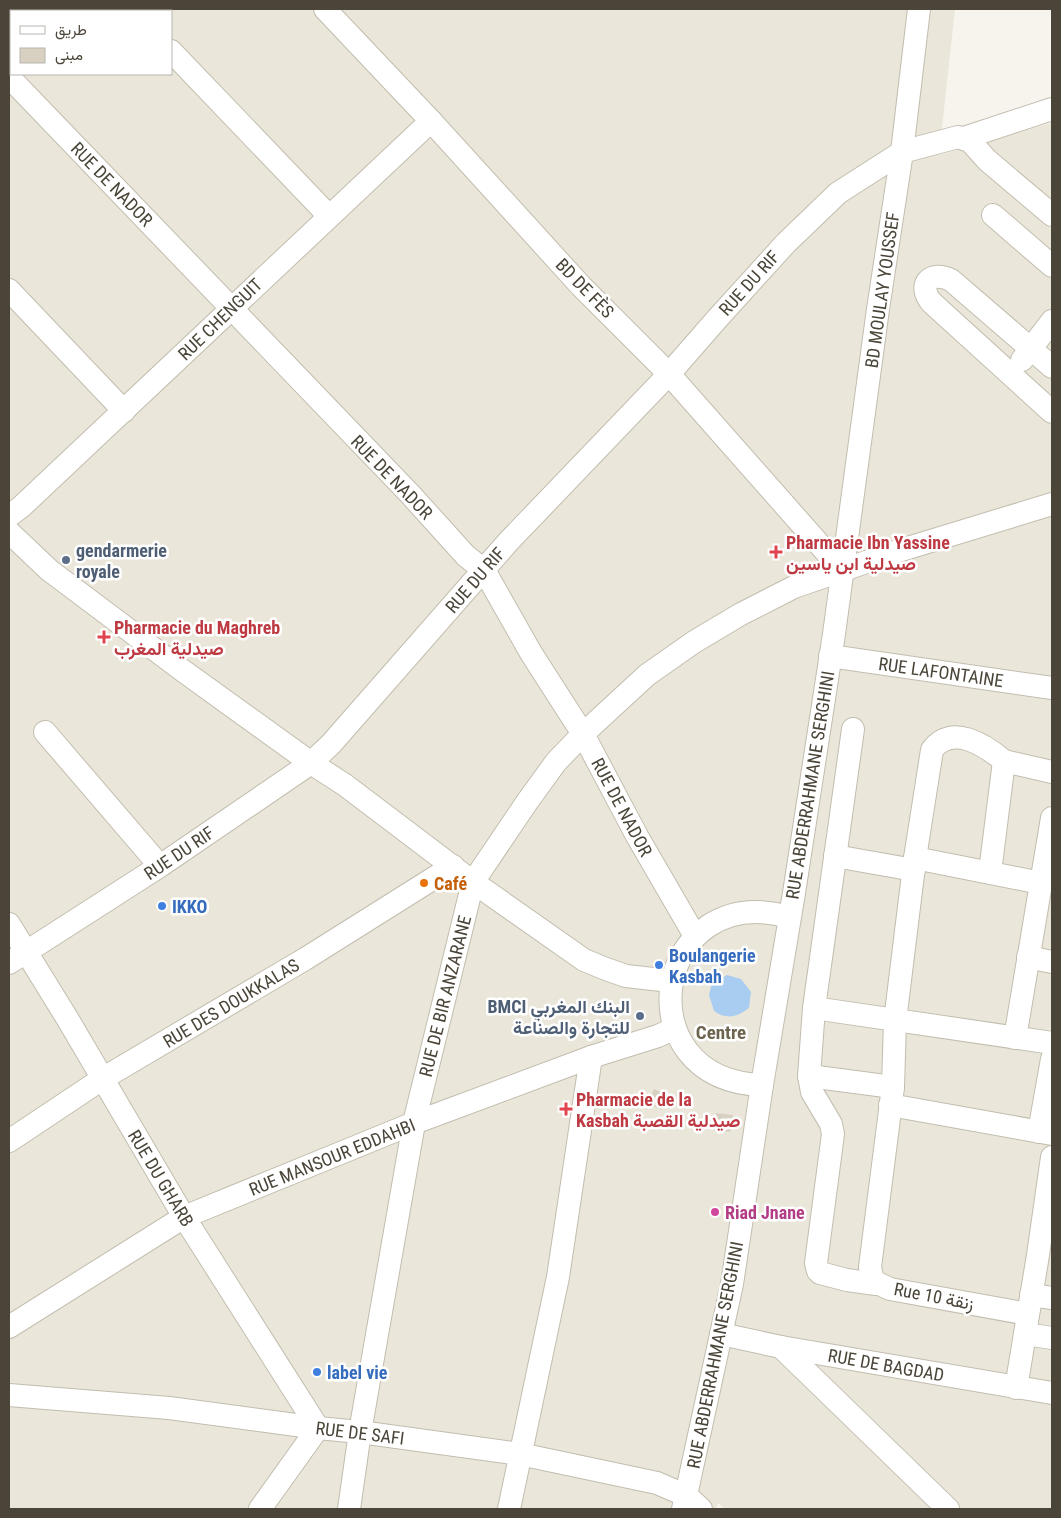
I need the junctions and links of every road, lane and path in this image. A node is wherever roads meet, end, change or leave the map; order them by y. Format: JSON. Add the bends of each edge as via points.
{"nodes":[{"id":1,"x":325,"y":9,"type":"edge"},
{"id":2,"x":919,"y":9,"type":"edge"},
{"id":3,"x":172,"y":52,"type":"edge"},
{"id":4,"x":9,"y":77,"type":"edge"},
{"id":5,"x":1052,"y":109,"type":"edge"},
{"id":6,"x":431,"y":121,"type":"junction"},
{"id":7,"x":964,"y":138,"type":"junction"},
{"id":8,"x":902,"y":152,"type":"junction"},
{"id":9,"x":993,"y":215,"type":"dead end"},
{"id":10,"x":1052,"y":215,"type":"edge"},
{"id":11,"x":329,"y":216,"type":"junction"},
{"id":12,"x":1052,"y":266,"type":"edge"},
{"id":13,"x":9,"y":290,"type":"edge"},
{"id":14,"x":232,"y":308,"type":"junction"},
{"id":15,"x":1052,"y":321,"type":"edge"},
{"id":16,"x":1031,"y":349,"type":"junction"},
{"id":17,"x":1052,"y":367,"type":"edge"},
{"id":18,"x":669,"y":374,"type":"junction"},
{"id":19,"x":1011,"y":375,"type":"junction"},
{"id":20,"x":124,"y":411,"type":"junction"},
{"id":21,"x":1052,"y":412,"type":"edge"},
{"id":22,"x":1052,"y":504,"type":"edge"},
{"id":23,"x":9,"y":516,"type":"edge"},
{"id":24,"x":9,"y":532,"type":"edge"},
{"id":25,"x":484,"y":570,"type":"junction"},
{"id":26,"x":842,"y":570,"type":"junction"},
{"id":27,"x":830,"y":656,"type":"junction"},
{"id":28,"x":1052,"y":688,"type":"edge"},
{"id":29,"x":853,"y":729,"type":"dead end"},
{"id":30,"x":45,"y":732,"type":"dead end"},
{"id":31,"x":583,"y":734,"type":"junction"},
{"id":32,"x":1004,"y":761,"type":"junction"},
{"id":33,"x":311,"y":763,"type":"junction"},
{"id":34,"x":1052,"y":772,"type":"edge"},
{"id":35,"x":1052,"y":818,"type":"edge"},
{"id":36,"x":835,"y":856,"type":"junction"},
{"id":37,"x":915,"y":864,"type":"junction"},
{"id":38,"x":160,"y":866,"type":"junction"},
{"id":39,"x":453,"y":866,"type":"junction"},
{"id":40,"x":990,"y":872,"type":"junction"},
{"id":41,"x":473,"y":882,"type":"junction"},
{"id":42,"x":1041,"y":882,"type":"junction"},
{"id":43,"x":789,"y":917,"type":"junction"},
{"id":44,"x":9,"y":924,"type":"edge"},
{"id":45,"x":696,"y":936,"type":"junction"},
{"id":46,"x":17,"y":958,"type":"edge"},
{"id":47,"x":1028,"y":958,"type":"junction"},
{"id":48,"x":1052,"y":962,"type":"edge"},
{"id":49,"x":671,"y":982,"type":"junction"},
{"id":50,"x":814,"y":1008,"type":"junction"},
{"id":51,"x":895,"y":1021,"type":"junction"},
{"id":52,"x":675,"y":1028,"type":"junction"},
{"id":53,"x":1015,"y":1038,"type":"junction"},
{"id":54,"x":1052,"y":1043,"type":"edge"},
{"id":55,"x":591,"y":1057,"type":"junction"},
{"id":56,"x":1052,"y":1060,"type":"edge"},
{"id":57,"x":809,"y":1076,"type":"junction"},
{"id":58,"x":102,"y":1079,"type":"junction"},
{"id":59,"x":762,"y":1085,"type":"junction"},
{"id":60,"x":892,"y":1096,"type":"junction"},
{"id":61,"x":414,"y":1123,"type":"junction"},
{"id":62,"x":1046,"y":1133,"type":"edge"},
{"id":63,"x":9,"y":1141,"type":"edge"},
{"id":64,"x":1051,"y":1168,"type":"edge"},
{"id":65,"x":1048,"y":1214,"type":"edge"},
{"id":66,"x":184,"y":1217,"type":"junction"},
{"id":67,"x":1045,"y":1256,"type":"edge"},
{"id":68,"x":876,"y":1284,"type":"junction"},
{"id":69,"x":1034,"y":1310,"type":"edge"},
{"id":70,"x":9,"y":1327,"type":"edge"},
{"id":71,"x":721,"y":1334,"type":"junction"},
{"id":72,"x":1052,"y":1338,"type":"edge"},
{"id":73,"x":781,"y":1347,"type":"junction"},
{"id":74,"x":1016,"y":1388,"type":"junction"},
{"id":75,"x":1052,"y":1393,"type":"edge"},
{"id":76,"x":9,"y":1395,"type":"edge"},
{"id":77,"x":318,"y":1428,"type":"junction"},
{"id":78,"x":360,"y":1432,"type":"junction"},
{"id":79,"x":520,"y":1454,"type":"junction"},
{"id":80,"x":691,"y":1505,"type":"edge"},
{"id":81,"x":260,"y":1509,"type":"edge"},
{"id":82,"x":349,"y":1509,"type":"edge"},
{"id":83,"x":508,"y":1509,"type":"edge"},
{"id":84,"x":948,"y":1509,"type":"edge"}],
"edges":[{"from":1,"to":6,"type":"street","name":"BD DE FÈS"},
{"from":2,"to":8,"type":"street","name":"BD MOULAY YOUSSEF"},
{"from":3,"to":11,"type":"street"},
{"from":4,"to":14,"type":"street","name":"RUE DE NADOR"},
{"from":5,"to":7,"type":"street","name":"RUE DU RIF"},
{"from":6,"to":11,"type":"street","name":"RUE CHENGUIT"},
{"from":6,"to":18,"type":"street","name":"BD DE FÈS","via":[[582,286]]},
{"from":7,"to":8,"type":"street","name":"RUE DU RIF"},
{"from":7,"to":10,"type":"street"},
{"from":8,"to":18,"type":"street","name":"RUE DU RIF","via":[[838,193],[786,243]]},
{"from":8,"to":26,"type":"street","name":"BD MOULAY YOUSSEF"},
{"from":9,"to":12,"type":"street"},
{"from":11,"to":14,"type":"street","name":"RUE CHENGUIT"},
{"from":13,"to":20,"type":"street"},
{"from":14,"to":20,"type":"street","name":"RUE CHENGUIT"},
{"from":14,"to":25,"type":"street","name":"RUE DE NADOR","via":[[466,556]]},
{"from":15,"to":16,"type":"street"},
{"from":16,"to":17,"type":"street"},
{"from":16,"to":19,"type":"street"},
{"from":16,"to":19,"type":"street","via":[[951,280],[936,276],[928,281],[925,289],[931,302]]},
{"from":18,"to":25,"type":"street","name":"RUE DU RIF"},
{"from":18,"to":26,"type":"street","name":"BD DE FÈS"},
{"from":19,"to":21,"type":"street"},
{"from":20,"to":23,"type":"street","name":"RUE CHENGUIT"},
{"from":22,"to":26,"type":"street","name":"RUE DE BIR ANZARANE"},
{"from":24,"to":33,"type":"street","via":[[49,570]]},
{"from":25,"to":31,"type":"street","name":"RUE DE NADOR","via":[[531,653]]},
{"from":25,"to":33,"type":"street","name":"RUE DU RIF"},
{"from":26,"to":27,"type":"street","name":"RUE ABDERRAHMANE SERGHINI"},
{"from":26,"to":31,"type":"street","name":"RUE DE BIR ANZARANE","via":[[794,587],[694,642],[647,675]]},
{"from":27,"to":28,"type":"street","name":"RUE LAFONTAINE"},
{"from":27,"to":43,"type":"street","name":"RUE ABDERRAHMANE SERGHINI"},
{"from":29,"to":36,"type":"street"},
{"from":30,"to":38,"type":"street"},
{"from":31,"to":41,"type":"street","name":"RUE DE BIR ANZARANE","via":[[556,762]]},
{"from":31,"to":45,"type":"street","name":"RUE DE NADOR","via":[[637,836]]},
{"from":32,"to":34,"type":"street"},
{"from":32,"to":37,"type":"street","name":"Rue 10 زنقة","via":[[977,742],[964,738],[952,737],[936,744],[929,763]]},
{"from":32,"to":40,"type":"street"},
{"from":33,"to":38,"type":"street","name":"RUE DU RIF"},
{"from":33,"to":39,"type":"street"},
{"from":35,"to":42,"type":"street"},
{"from":36,"to":37,"type":"street"},
{"from":36,"to":50,"type":"street"},
{"from":37,"to":40,"type":"street"},
{"from":37,"to":51,"type":"street","name":"Rue 10 زنقة"},
{"from":38,"to":46,"type":"street","name":"RUE DU RIF"},
{"from":39,"to":41,"type":"street"},
{"from":39,"to":58,"type":"street","name":"RUE DES DOUKKALAS","via":[[305,959]]},
{"from":40,"to":42,"type":"street"},
{"from":41,"to":49,"type":"street","via":[[584,960],[626,976]]},
{"from":41,"to":61,"type":"street","name":"RUE DE BIR ANZARANE"},
{"from":42,"to":47,"type":"street"},
{"from":43,"to":45,"type":"street","name":"RUE ABDERRAHMANE SERGHINI","via":[[756,911],[740,913],[724,918]]},
{"from":43,"to":59,"type":"street"},
{"from":44,"to":46,"type":"street","name":"RUE DU GHARB"},
{"from":45,"to":49,"type":"street","name":"RUE ABDERRAHMANE SERGHINI","via":[[676,965]]},
{"from":46,"to":58,"type":"street","name":"RUE DU GHARB"},
{"from":47,"to":48,"type":"street"},
{"from":47,"to":53,"type":"street"},
{"from":49,"to":52,"type":"street","name":"RUE ABDERRAHMANE SERGHINI","via":[[670,1005]]},
{"from":50,"to":51,"type":"street"},
{"from":50,"to":57,"type":"street"},
{"from":51,"to":53,"type":"street"},
{"from":51,"to":60,"type":"street","name":"Rue 10 زنقة"},
{"from":52,"to":55,"type":"street","name":"RUE MANSOUR EDDAHBI"},
{"from":52,"to":59,"type":"street","name":"RUE ABDERRAHMANE SERGHINI","via":[[691,1055],[702,1066],[730,1081]]},
{"from":53,"to":54,"type":"street"},
{"from":55,"to":61,"type":"street","name":"RUE MANSOUR EDDAHBI"},
{"from":55,"to":79,"type":"street","via":[[558,1277]]},
{"from":56,"to":62,"type":"street"},
{"from":57,"to":60,"type":"street"},
{"from":57,"to":68,"type":"street","via":[[812,1092],[831,1124],[833,1134],[816,1258],[818,1271]]},
{"from":58,"to":63,"type":"street","name":"RUE DES DOUKKALAS"},
{"from":58,"to":66,"type":"street","name":"RUE DU GHARB"},
{"from":59,"to":71,"type":"street","name":"RUE ABDERRAHMANE SERGHINI","via":[[732,1284]]},
{"from":60,"to":62,"type":"street"},
{"from":60,"to":68,"type":"street","name":"Rue 10 زنقة","via":[[870,1274]]},
{"from":61,"to":66,"type":"street","name":"RUE MANSOUR EDDAHBI"},
{"from":61,"to":78,"type":"street","name":"RUE DE BIR ANZARANE"},
{"from":64,"to":65,"type":"street"},
{"from":65,"to":67,"type":"street"},
{"from":66,"to":70,"type":"street","name":"RUE MANSOUR EDDAHBI"},
{"from":66,"to":77,"type":"street","name":"RUE DU GHARB"},
{"from":67,"to":69,"type":"street"},
{"from":68,"to":69,"type":"street","name":"Rue 10 زنقة"},
{"from":69,"to":72,"type":"street","name":"Rue 10 زنقة"},
{"from":69,"to":74,"type":"street"},
{"from":71,"to":73,"type":"street","name":"RUE DE BAGDAD"},
{"from":71,"to":80,"type":"street","name":"RUE ABDERRAHMANE SERGHINI"},
{"from":73,"to":74,"type":"street","name":"RUE DE BAGDAD"},
{"from":73,"to":84,"type":"street"},
{"from":74,"to":75,"type":"street","name":"RUE DE BAGDAD"},
{"from":76,"to":77,"type":"street","name":"RUE DE SAFI","via":[[168,1408]]},
{"from":77,"to":78,"type":"street","name":"RUE DE SAFI"},
{"from":77,"to":81,"type":"street"},
{"from":78,"to":79,"type":"street","name":"RUE DE SAFI"},
{"from":78,"to":82,"type":"street","name":"RUE DE BIR ANZARANE"},
{"from":79,"to":80,"type":"street","name":"RUE DE SAFI","via":[[657,1483]]},
{"from":79,"to":83,"type":"street"}]}
